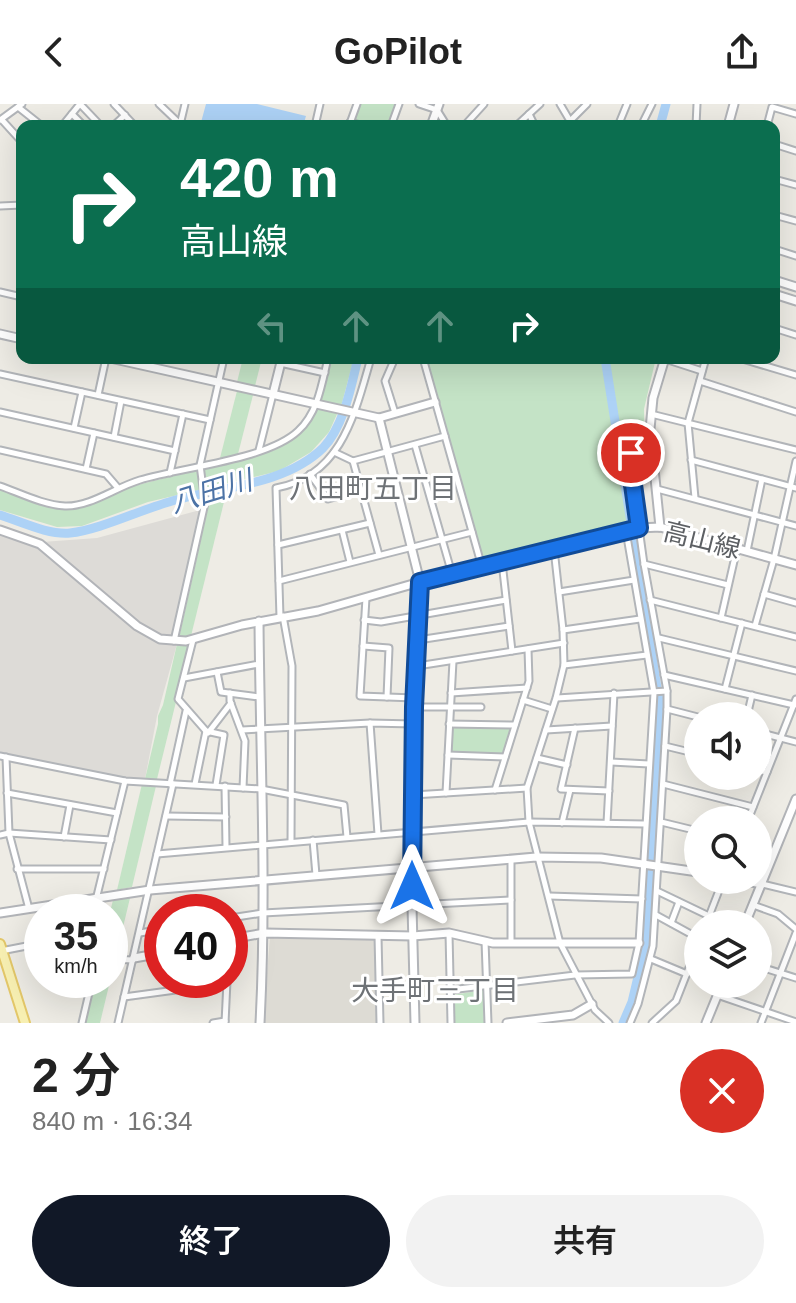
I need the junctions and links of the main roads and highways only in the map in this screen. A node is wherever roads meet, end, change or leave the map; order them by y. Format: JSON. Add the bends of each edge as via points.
{"nodes":[{"id":1,"x":1,"y":949,"type":"edge"},
{"id":2,"x":25,"y":1023,"type":"edge"}],
"edges":[{"from":1,"to":2,"type":"main road"}]}
